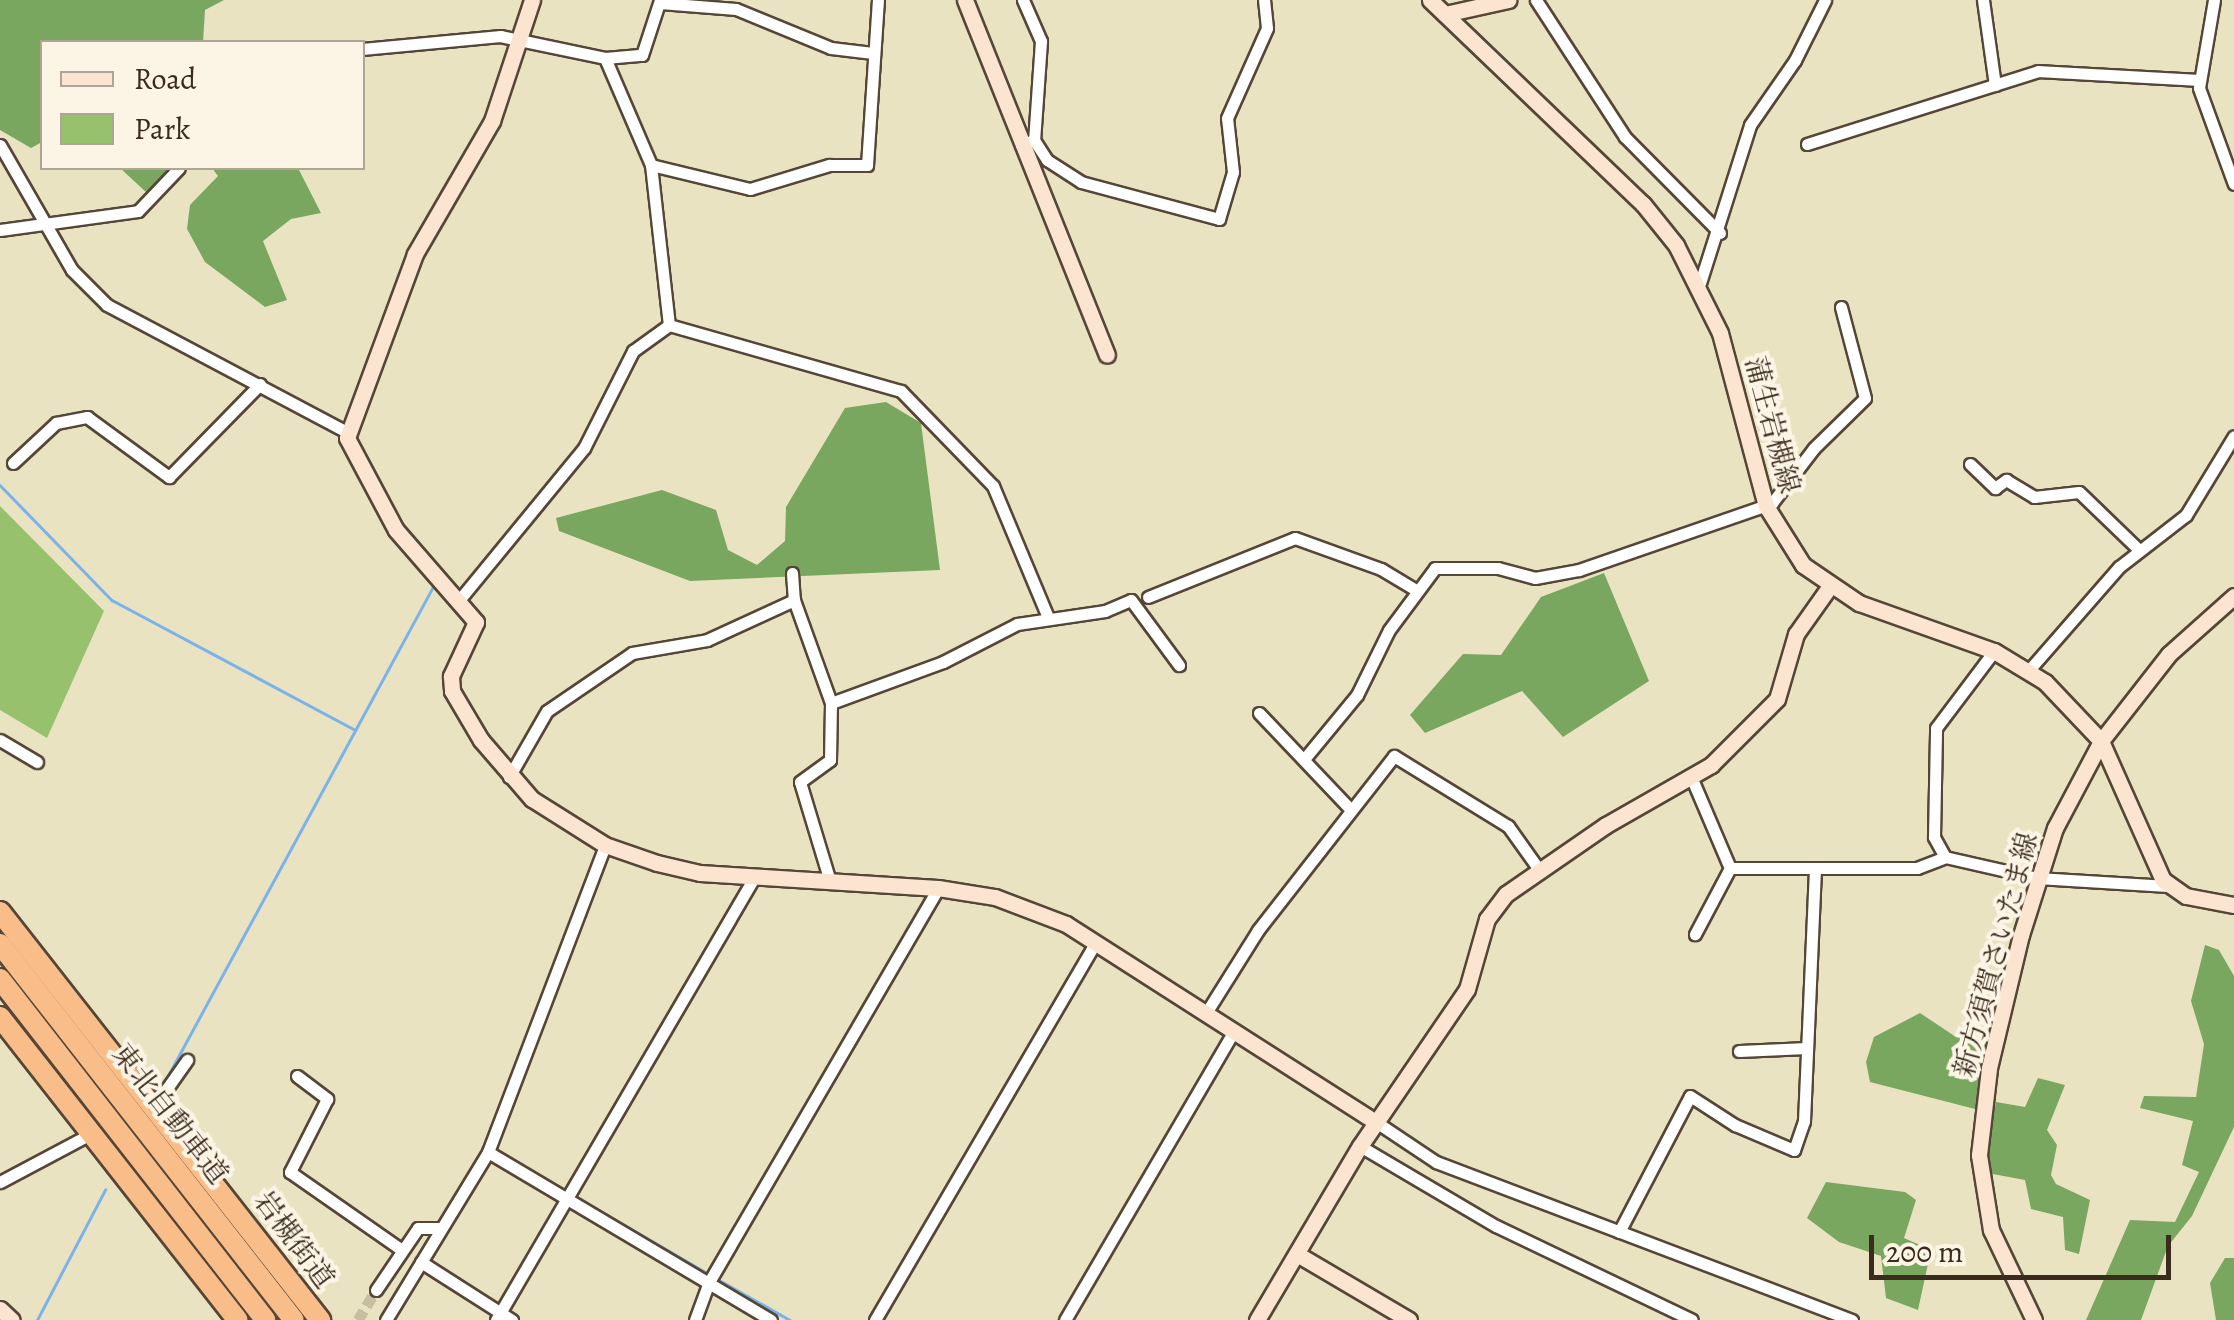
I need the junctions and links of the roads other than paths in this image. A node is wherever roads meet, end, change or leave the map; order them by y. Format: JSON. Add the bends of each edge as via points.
{"nodes":[{"id":1,"x":532,"y":0,"type":"edge"},
{"id":2,"x":878,"y":0,"type":"edge"},
{"id":3,"x":964,"y":0,"type":"edge"},
{"id":4,"x":1022,"y":0,"type":"edge"},
{"id":5,"x":1264,"y":0,"type":"edge"},
{"id":6,"x":1430,"y":0,"type":"edge"},
{"id":7,"x":1508,"y":0,"type":"edge"},
{"id":8,"x":1536,"y":0,"type":"edge"},
{"id":9,"x":1825,"y":0,"type":"edge"},
{"id":10,"x":1983,"y":0,"type":"edge"},
{"id":11,"x":2214,"y":0,"type":"edge"},
{"id":12,"x":660,"y":2,"type":"edge"},
{"id":13,"x":1445,"y":14,"type":"junction"},
{"id":14,"x":520,"y":39,"type":"junction"},
{"id":15,"x":365,"y":48,"type":"edge"},
{"id":16,"x":873,"y":53,"type":"junction"},
{"id":17,"x":605,"y":58,"type":"junction"},
{"id":18,"x":2199,"y":80,"type":"junction"},
{"id":19,"x":1994,"y":85,"type":"junction"},
{"id":20,"x":1028,"y":143,"type":"junction"},
{"id":21,"x":1807,"y":144,"type":"dead end"},
{"id":22,"x":0,"y":146,"type":"edge"},
{"id":23,"x":651,"y":165,"type":"junction"},
{"id":24,"x":178,"y":170,"type":"edge"},
{"id":25,"x":2234,"y":184,"type":"edge"},
{"id":26,"x":47,"y":227,"type":"junction"},
{"id":27,"x":0,"y":230,"type":"edge"},
{"id":28,"x":1720,"y":234,"type":"junction"},
{"id":29,"x":1700,"y":284,"type":"junction"},
{"id":30,"x":1841,"y":307,"type":"dead end"},
{"id":31,"x":669,"y":325,"type":"junction"},
{"id":32,"x":1107,"y":355,"type":"dead end"},
{"id":33,"x":260,"y":384,"type":"junction"},
{"id":34,"x":347,"y":432,"type":"junction"},
{"id":35,"x":2234,"y":436,"type":"edge"},
{"id":36,"x":13,"y":463,"type":"dead end"},
{"id":37,"x":1970,"y":464,"type":"dead end"},
{"id":38,"x":1766,"y":506,"type":"junction"},
{"id":39,"x":2140,"y":550,"type":"junction"},
{"id":40,"x":792,"y":574,"type":"dead end"},
{"id":41,"x":1830,"y":586,"type":"junction"},
{"id":42,"x":1416,"y":590,"type":"junction"},
{"id":43,"x":2234,"y":596,"type":"edge"},
{"id":44,"x":1148,"y":597,"type":"dead end"},
{"id":45,"x":460,"y":599,"type":"junction"},
{"id":46,"x":794,"y":600,"type":"junction"},
{"id":47,"x":1047,"y":615,"type":"junction"},
{"id":48,"x":1994,"y":651,"type":"junction"},
{"id":49,"x":1179,"y":666,"type":"dead end"},
{"id":50,"x":2028,"y":670,"type":"junction"},
{"id":51,"x":831,"y":703,"type":"junction"},
{"id":52,"x":1259,"y":713,"type":"dead end"},
{"id":53,"x":0,"y":740,"type":"edge"},
{"id":54,"x":2101,"y":741,"type":"junction"},
{"id":55,"x":1306,"y":758,"type":"junction"},
{"id":56,"x":36,"y":762,"type":"dead end"},
{"id":57,"x":510,"y":777,"type":"junction"},
{"id":58,"x":1692,"y":779,"type":"junction"},
{"id":59,"x":1349,"y":808,"type":"junction"},
{"id":60,"x":605,"y":845,"type":"junction"},
{"id":61,"x":1945,"y":857,"type":"junction"},
{"id":62,"x":1538,"y":868,"type":"junction"},
{"id":63,"x":1730,"y":868,"type":"junction"},
{"id":64,"x":1815,"y":870,"type":"junction"},
{"id":65,"x":755,"y":876,"type":"junction"},
{"id":66,"x":828,"y":878,"type":"junction"},
{"id":67,"x":2037,"y":878,"type":"junction"},
{"id":68,"x":2168,"y":886,"type":"junction"},
{"id":69,"x":938,"y":888,"type":"junction"},
{"id":70,"x":2234,"y":906,"type":"edge"},
{"id":71,"x":0,"y":912,"type":"edge"},
{"id":72,"x":1695,"y":934,"type":"dead end"},
{"id":73,"x":1096,"y":942,"type":"junction"},
{"id":74,"x":0,"y":944,"type":"edge"},
{"id":75,"x":0,"y":979,"type":"edge"},
{"id":76,"x":1206,"y":1013,"type":"junction"},
{"id":77,"x":0,"y":1017,"type":"edge"},
{"id":78,"x":1234,"y":1031,"type":"junction"},
{"id":79,"x":1807,"y":1048,"type":"junction"},
{"id":80,"x":1739,"y":1051,"type":"dead end"},
{"id":81,"x":187,"y":1060,"type":"dead end"},
{"id":82,"x":297,"y":1076,"type":"dead end"},
{"id":83,"x":156,"y":1104,"type":"junction"},
{"id":84,"x":1376,"y":1122,"type":"junction"},
{"id":85,"x":93,"y":1133,"type":"junction"},
{"id":86,"x":1360,"y":1146,"type":"junction"},
{"id":87,"x":488,"y":1152,"type":"junction"},
{"id":88,"x":0,"y":1182,"type":"edge"},
{"id":89,"x":568,"y":1197,"type":"junction"},
{"id":90,"x":440,"y":1228,"type":"junction"},
{"id":91,"x":1619,"y":1232,"type":"junction"},
{"id":92,"x":402,"y":1250,"type":"junction"},
{"id":93,"x":1296,"y":1254,"type":"junction"},
{"id":94,"x":421,"y":1262,"type":"junction"},
{"id":95,"x":709,"y":1282,"type":"junction"},
{"id":96,"x":376,"y":1290,"type":"tunnel mouth"},
{"id":97,"x":0,"y":1309,"type":"edge"},
{"id":98,"x":503,"y":1318,"type":"edge"},
{"id":99,"x":12,"y":1320,"type":"edge"},
{"id":100,"x":238,"y":1320,"type":"edge"},
{"id":101,"x":265,"y":1320,"type":"edge"},
{"id":102,"x":294,"y":1320,"type":"edge"},
{"id":103,"x":320,"y":1320,"type":"edge"},
{"id":104,"x":386,"y":1320,"type":"edge"},
{"id":105,"x":694,"y":1320,"type":"edge"},
{"id":106,"x":772,"y":1320,"type":"edge"},
{"id":107,"x":875,"y":1320,"type":"edge"},
{"id":108,"x":1066,"y":1320,"type":"edge"},
{"id":109,"x":1258,"y":1320,"type":"edge"},
{"id":110,"x":1409,"y":1320,"type":"edge"},
{"id":111,"x":1692,"y":1320,"type":"edge"},
{"id":112,"x":1852,"y":1320,"type":"edge"},
{"id":113,"x":2034,"y":1320,"type":"edge"}],
"edges":[{"from":1,"to":14,"type":"street"},
{"from":2,"to":16,"type":"street"},
{"from":3,"to":20,"type":"street"},
{"from":4,"to":20,"type":"street","via":[[1041,40]]},
{"from":5,"to":20,"type":"street","via":[[1267,28],[1227,118],[1233,172],[1219,218],[1081,182]]},
{"from":6,"to":13,"type":"street","name":"蒲生岩槻線"},
{"from":7,"to":13,"type":"street"},
{"from":8,"to":28,"type":"street","via":[[1634,148]]},
{"from":9,"to":28,"type":"street","via":[[1750,125]]},
{"from":10,"to":19,"type":"street"},
{"from":11,"to":18,"type":"street"},
{"from":12,"to":16,"type":"street","via":[[736,9],[830,48]]},
{"from":12,"to":17,"type":"street","via":[[646,53]]},
{"from":13,"to":29,"type":"street","name":"蒲生岩槻線","via":[[1643,204]]},
{"from":14,"to":15,"type":"street"},
{"from":14,"to":17,"type":"street"},
{"from":14,"to":34,"type":"street","via":[[492,121],[416,254]]},
{"from":16,"to":23,"type":"street","via":[[878,54],[867,165],[829,165],[789,182],[750,188]]},
{"from":17,"to":23,"type":"street"},
{"from":18,"to":19,"type":"street","via":[[2038,71]]},
{"from":18,"to":25,"type":"street"},
{"from":19,"to":21,"type":"street"},
{"from":20,"to":32,"type":"street"},
{"from":22,"to":26,"type":"street"},
{"from":23,"to":31,"type":"street"},
{"from":24,"to":26,"type":"street","via":[[138,212]]},
{"from":26,"to":27,"type":"street"},
{"from":26,"to":33,"type":"street","via":[[72,270],[107,304]]},
{"from":28,"to":29,"type":"street"},
{"from":29,"to":38,"type":"street","name":"蒲生岩槻線","via":[[1727,353]]},
{"from":30,"to":38,"type":"street","via":[[1844,340],[1864,398]]},
{"from":31,"to":45,"type":"street","via":[[633,351],[584,448]]},
{"from":31,"to":47,"type":"street","via":[[901,391],[993,486]]},
{"from":33,"to":34,"type":"street"},
{"from":33,"to":36,"type":"street","via":[[169,477],[87,417],[56,423]]},
{"from":34,"to":45,"type":"street","via":[[396,530]]},
{"from":35,"to":39,"type":"street","via":[[2186,515]]},
{"from":37,"to":39,"type":"street","via":[[1996,488],[2006,480],[2034,497],[2079,492]]},
{"from":38,"to":41,"type":"street","name":"蒲生岩槻線","via":[[1792,552]]},
{"from":38,"to":42,"type":"street","via":[[1579,570],[1534,578],[1498,568],[1435,568]]},
{"from":39,"to":50,"type":"street"},
{"from":40,"to":46,"type":"street"},
{"from":41,"to":48,"type":"street","name":"蒲生岩槻線"},
{"from":41,"to":58,"type":"street","via":[[1796,634],[1777,699]]},
{"from":42,"to":44,"type":"street","via":[[1382,569],[1295,538]]},
{"from":42,"to":55,"type":"street","via":[[1357,696]]},
{"from":43,"to":54,"type":"street","name":"新方須賀さいたま線","via":[[2169,654]]},
{"from":45,"to":57,"type":"street","via":[[476,632],[451,676],[452,691]]},
{"from":46,"to":51,"type":"street"},
{"from":46,"to":57,"type":"street","via":[[707,640],[632,652],[547,711]]},
{"from":47,"to":49,"type":"street","via":[[1106,610],[1131,600]]},
{"from":47,"to":51,"type":"street"},
{"from":48,"to":50,"type":"street","name":"蒲生岩槻線"},
{"from":48,"to":61,"type":"street","via":[[1936,728],[1934,837]]},
{"from":50,"to":54,"type":"street","name":"蒲生岩槻線"},
{"from":51,"to":66,"type":"street","via":[[830,760],[800,782]]},
{"from":52,"to":55,"type":"street"},
{"from":53,"to":56,"type":"street"},
{"from":54,"to":67,"type":"street","name":"新方須賀さいたま線"},
{"from":54,"to":68,"type":"street","name":"蒲生岩槻線"},
{"from":55,"to":59,"type":"street"},
{"from":57,"to":60,"type":"street","via":[[532,800]]},
{"from":58,"to":62,"type":"street"},
{"from":58,"to":63,"type":"street"},
{"from":59,"to":62,"type":"street","via":[[1394,756],[1508,826]]},
{"from":59,"to":76,"type":"street"},
{"from":60,"to":65,"type":"street","via":[[700,874]]},
{"from":60,"to":87,"type":"street"},
{"from":61,"to":64,"type":"street","via":[[1917,868]]},
{"from":61,"to":67,"type":"street"},
{"from":62,"to":84,"type":"street","via":[[1488,919],[1467,989]]},
{"from":63,"to":64,"type":"street"},
{"from":63,"to":72,"type":"street"},
{"from":64,"to":79,"type":"street"},
{"from":65,"to":66,"type":"street"},
{"from":65,"to":89,"type":"street"},
{"from":66,"to":69,"type":"street"},
{"from":67,"to":68,"type":"street"},
{"from":67,"to":113,"type":"street","name":"新方須賀さいたま線","via":[[1989,1068],[1979,1142],[1992,1230]]},
{"from":68,"to":70,"type":"street"},
{"from":69,"to":73,"type":"street","via":[[995,897]]},
{"from":69,"to":95,"type":"street"},
{"from":71,"to":83,"type":"highway","name":"岩槻街道"},
{"from":73,"to":76,"type":"street"},
{"from":73,"to":107,"type":"street"},
{"from":74,"to":102,"type":"highway","name":"東北自動車道"},
{"from":75,"to":101,"type":"highway","name":"東北自動車道"},
{"from":76,"to":78,"type":"street"},
{"from":77,"to":85,"type":"highway"},
{"from":78,"to":84,"type":"street"},
{"from":78,"to":108,"type":"street"},
{"from":79,"to":80,"type":"street"},
{"from":79,"to":91,"type":"street","via":[[1804,1120],[1794,1150],[1690,1096]]},
{"from":81,"to":83,"type":"street"},
{"from":82,"to":92,"type":"street","via":[[327,1099],[290,1172]]},
{"from":83,"to":103,"type":"highway","name":"岩槻街道"},
{"from":84,"to":86,"type":"street"},
{"from":84,"to":91,"type":"street","via":[[1436,1162]]},
{"from":85,"to":88,"type":"street"},
{"from":85,"to":100,"type":"highway"},
{"from":86,"to":93,"type":"street"},
{"from":86,"to":111,"type":"street","via":[[1496,1226]]},
{"from":87,"to":89,"type":"street"},
{"from":87,"to":90,"type":"street"},
{"from":89,"to":95,"type":"street"},
{"from":89,"to":98,"type":"street"},
{"from":90,"to":92,"type":"street","via":[[418,1228]]},
{"from":90,"to":94,"type":"street"},
{"from":91,"to":112,"type":"street"},
{"from":92,"to":96,"type":"street"},
{"from":93,"to":109,"type":"street"},
{"from":93,"to":110,"type":"street"},
{"from":94,"to":98,"type":"street"},
{"from":94,"to":104,"type":"street"},
{"from":95,"to":105,"type":"street"},
{"from":95,"to":106,"type":"street"},
{"from":97,"to":99,"type":"street"}]}
